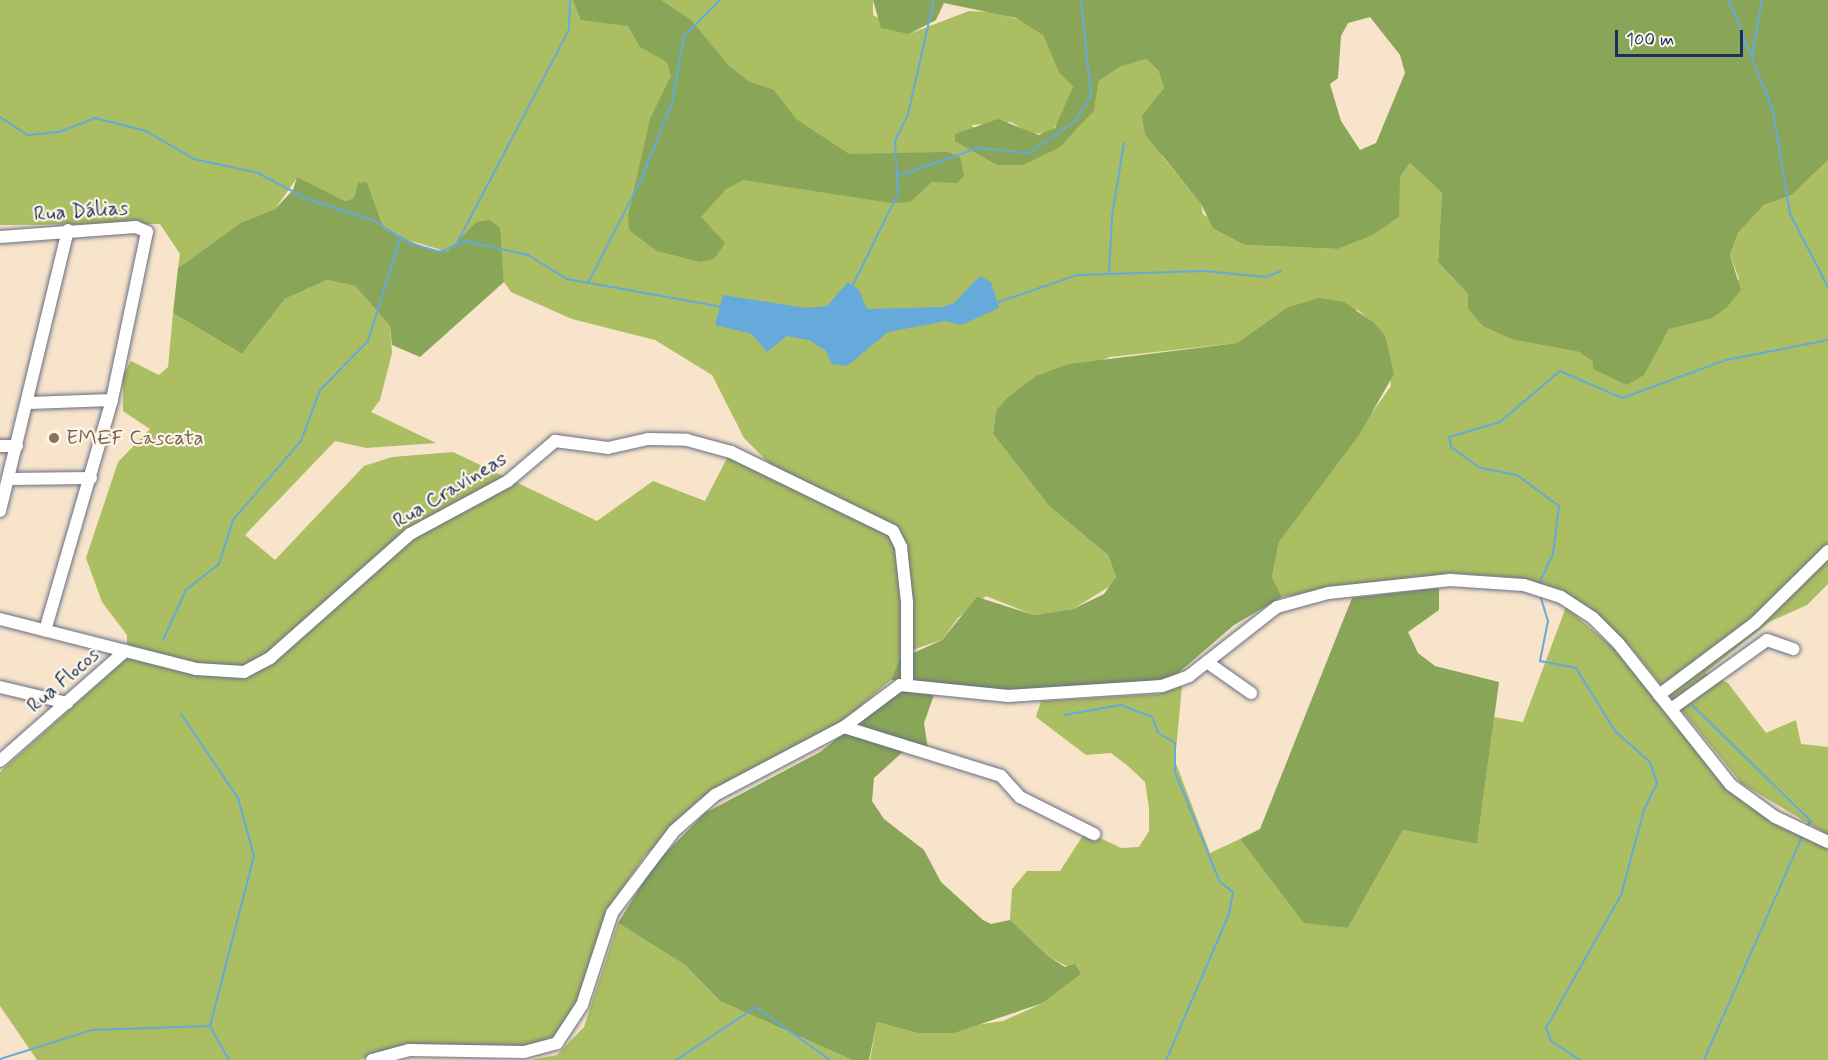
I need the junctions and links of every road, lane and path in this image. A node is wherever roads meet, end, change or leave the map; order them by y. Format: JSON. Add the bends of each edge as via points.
{"nodes":[{"id":1,"x":68,"y":230,"type":"junction"},
{"id":2,"x":1,"y":238,"type":"edge"},
{"id":3,"x":112,"y":400,"type":"junction"},
{"id":4,"x":28,"y":403,"type":"junction"},
{"id":5,"x":0,"y":446,"type":"edge"},
{"id":6,"x":17,"y":446,"type":"junction"},
{"id":7,"x":91,"y":478,"type":"junction"},
{"id":8,"x":8,"y":479,"type":"junction"},
{"id":9,"x":0,"y":511,"type":"edge"},
{"id":10,"x":1828,"y":551,"type":"edge"},
{"id":11,"x":0,"y":619,"type":"edge"},
{"id":12,"x":45,"y":630,"type":"junction"},
{"id":13,"x":1793,"y":649,"type":"dead end"},
{"id":14,"x":125,"y":651,"type":"junction"},
{"id":15,"x":1208,"y":662,"type":"junction"},
{"id":16,"x":907,"y":685,"type":"junction"},
{"id":17,"x":0,"y":687,"type":"edge"},
{"id":18,"x":1251,"y":693,"type":"dead end"},
{"id":19,"x":1659,"y":695,"type":"junction"},
{"id":20,"x":67,"y":703,"type":"junction"},
{"id":21,"x":1671,"y":709,"type":"junction"},
{"id":22,"x":844,"y":727,"type":"junction"},
{"id":23,"x":3,"y":755,"type":"edge"},
{"id":24,"x":1094,"y":834,"type":"dead end"},
{"id":25,"x":1828,"y":842,"type":"edge"},
{"id":26,"x":372,"y":1060,"type":"edge"}],
"edges":[{"from":1,"to":2,"type":"street","name":"Rua Dálias"},
{"from":1,"to":3,"type":"street","name":"Rua Dálias","via":[[140,227],[147,232]]},
{"from":1,"to":4,"type":"street"},
{"from":3,"to":4,"type":"street"},
{"from":3,"to":7,"type":"street"},
{"from":4,"to":6,"type":"street"},
{"from":5,"to":6,"type":"street"},
{"from":6,"to":8,"type":"street"},
{"from":7,"to":8,"type":"street"},
{"from":7,"to":12,"type":"street"},
{"from":8,"to":9,"type":"street"},
{"from":10,"to":19,"type":"street","via":[[1755,623]]},
{"from":11,"to":12,"type":"street","name":"Rua Cravíneas"},
{"from":12,"to":14,"type":"street","name":"Rua Cravíneas"},
{"from":13,"to":21,"type":"street","via":[[1767,640]]},
{"from":14,"to":16,"type":"street","name":"Rua Cravíneas","via":[[219,673],[244,672],[270,658],[393,547],[508,481],[555,441],[608,448],[648,439],[687,440],[731,452],[893,531],[901,547],[907,602]]},
{"from":14,"to":20,"type":"street","name":"Rua Flocos"},
{"from":15,"to":16,"type":"street","via":[[1179,680],[1141,688],[1008,696]]},
{"from":15,"to":18,"type":"street"},
{"from":15,"to":19,"type":"street","via":[[1258,620],[1299,598],[1402,583],[1488,581],[1524,585],[1577,605],[1604,628]]},
{"from":16,"to":22,"type":"street","via":[[886,693]]},
{"from":17,"to":20,"type":"street"},
{"from":19,"to":21,"type":"street"},
{"from":20,"to":23,"type":"street","name":"Rua Flocos"},
{"from":21,"to":25,"type":"street","via":[[1731,785],[1775,817]]},
{"from":22,"to":24,"type":"street","via":[[1001,776],[1020,797]]},
{"from":22,"to":26,"type":"street","via":[[715,795],[674,831],[612,913],[582,1005],[557,1043],[524,1052],[409,1050]]}]}
